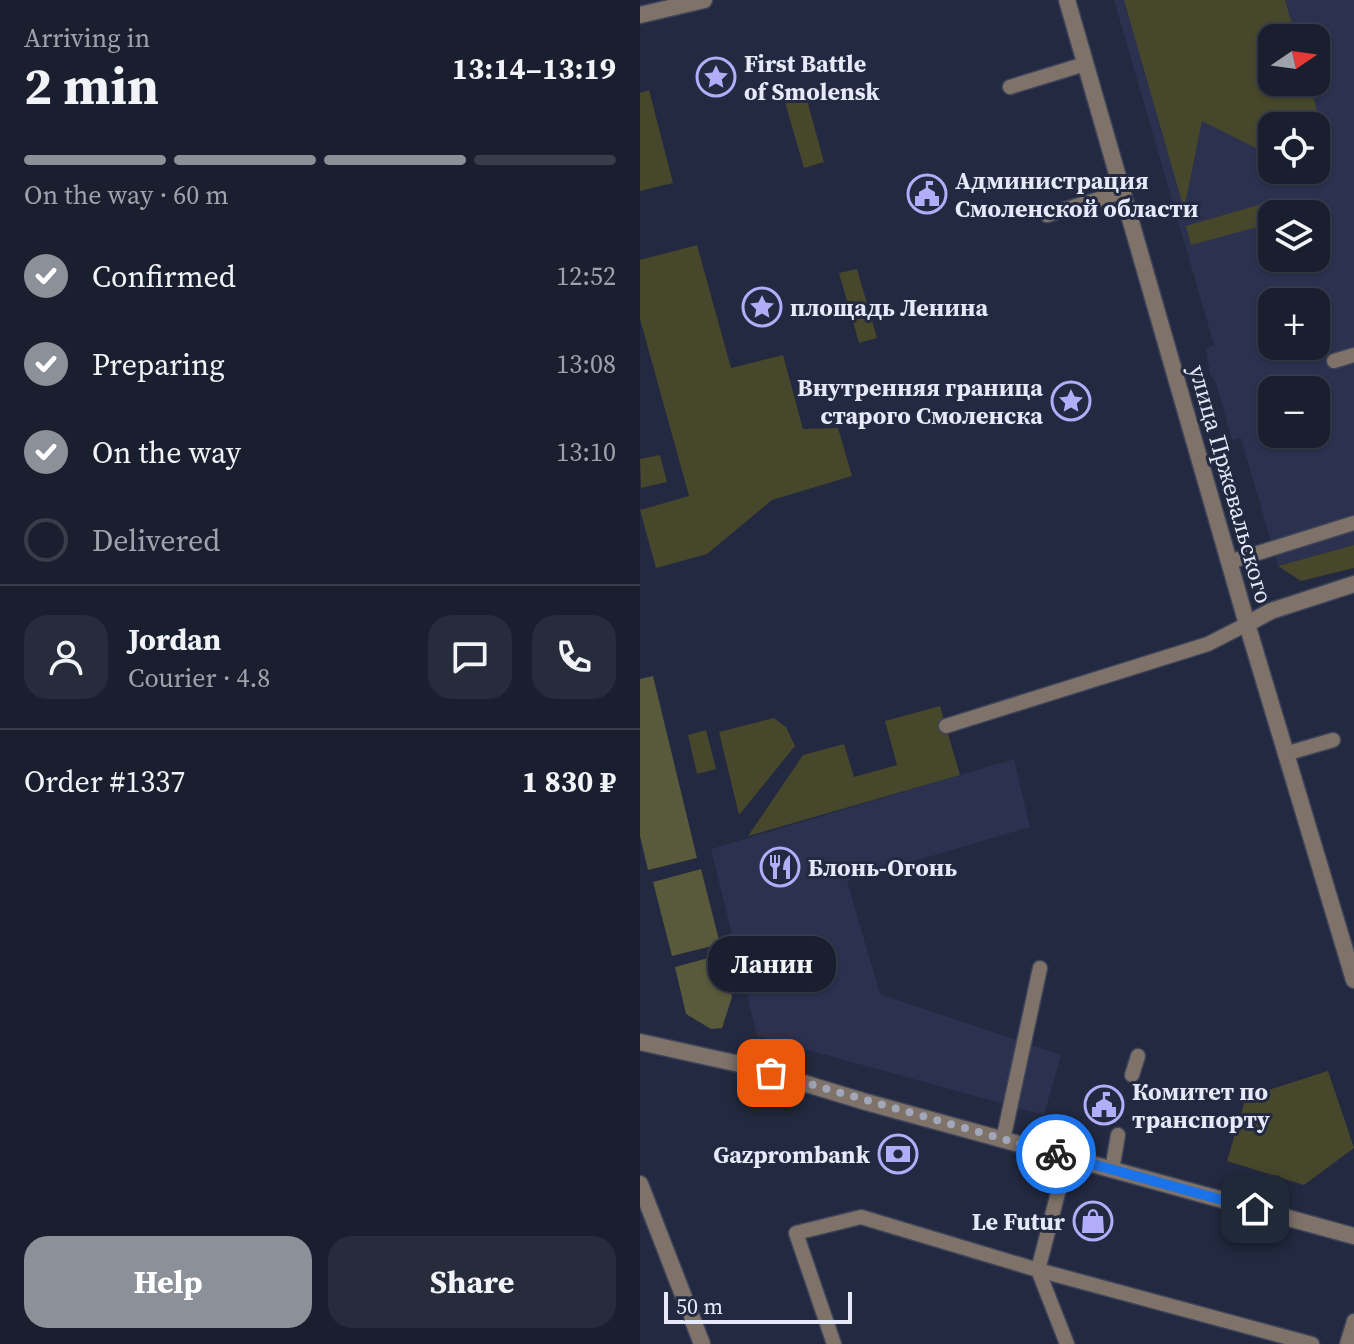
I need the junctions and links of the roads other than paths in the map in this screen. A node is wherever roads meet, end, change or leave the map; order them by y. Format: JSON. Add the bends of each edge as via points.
{"nodes":[{"id":1,"x":704,"y":0,"type":"edge"},
{"id":2,"x":1067,"y":0,"type":"edge"},
{"id":3,"x":640,"y":15,"type":"edge"},
{"id":4,"x":1085,"y":64,"type":"junction"},
{"id":5,"x":1010,"y":87,"type":"dead end"},
{"id":6,"x":1122,"y":192,"type":"junction"},
{"id":7,"x":1047,"y":215,"type":"dead end"},
{"id":8,"x":1354,"y":355,"type":"edge"},
{"id":9,"x":1334,"y":361,"type":"dead end"},
{"id":10,"x":1354,"y":523,"type":"edge"},
{"id":11,"x":1229,"y":562,"type":"junction"},
{"id":12,"x":1354,"y":584,"type":"edge"},
{"id":13,"x":1247,"y":624,"type":"junction"},
{"id":14,"x":946,"y":726,"type":"dead end"},
{"id":15,"x":1333,"y":740,"type":"dead end"},
{"id":16,"x":1285,"y":754,"type":"junction"},
{"id":17,"x":1349,"y":942,"type":"edge"},
{"id":18,"x":1040,"y":968,"type":"dead end"},
{"id":19,"x":1354,"y":980,"type":"edge"},
{"id":20,"x":640,"y":1042,"type":"edge"},
{"id":21,"x":1138,"y":1056,"type":"dead end"},
{"id":22,"x":1132,"y":1075,"type":"dead end"},
{"id":23,"x":1118,"y":1135,"type":"dead end"},
{"id":24,"x":1003,"y":1140,"type":"junction"},
{"id":25,"x":1067,"y":1158,"type":"junction"},
{"id":26,"x":1112,"y":1170,"type":"junction"},
{"id":27,"x":640,"y":1184,"type":"edge"},
{"id":28,"x":1354,"y":1236,"type":"edge"},
{"id":29,"x":1038,"y":1270,"type":"junction"},
{"id":30,"x":1354,"y":1321,"type":"edge"},
{"id":31,"x":702,"y":1344,"type":"edge"},
{"id":32,"x":834,"y":1344,"type":"edge"},
{"id":33,"x":1067,"y":1344,"type":"edge"},
{"id":34,"x":1312,"y":1344,"type":"edge"},
{"id":35,"x":1347,"y":1344,"type":"edge"}],
"edges":[{"from":1,"to":3,"type":"street"},
{"from":2,"to":4,"type":"street","name":"улица Пржевальского"},
{"from":4,"to":5,"type":"lane"},
{"from":4,"to":6,"type":"street","name":"улица Пржевальского"},
{"from":6,"to":7,"type":"lane"},
{"from":6,"to":11,"type":"street","name":"улица Пржевальского"},
{"from":8,"to":9,"type":"lane"},
{"from":10,"to":11,"type":"lane"},
{"from":11,"to":13,"type":"street","name":"улица Пржевальского"},
{"from":12,"to":13,"type":"street"},
{"from":13,"to":14,"type":"lane","via":[[1208,644]]},
{"from":13,"to":16,"type":"street","name":"улица Пржевальского"},
{"from":15,"to":16,"type":"lane"},
{"from":16,"to":17,"type":"street","name":"улица Пржевальского"},
{"from":17,"to":19,"type":"street","name":"улица Пржевальского"},
{"from":18,"to":24,"type":"lane"},
{"from":20,"to":24,"type":"street","via":[[744,1065]]},
{"from":21,"to":22,"type":"lane"},
{"from":23,"to":26,"type":"lane"},
{"from":24,"to":25,"type":"street"},
{"from":25,"to":26,"type":"street"},
{"from":25,"to":29,"type":"lane"},
{"from":26,"to":28,"type":"street"},
{"from":27,"to":31,"type":"street"},
{"from":29,"to":32,"type":"lane","via":[[861,1217],[796,1233]]},
{"from":29,"to":33,"type":"lane"},
{"from":29,"to":34,"type":"lane"},
{"from":30,"to":35,"type":"lane"}]}
